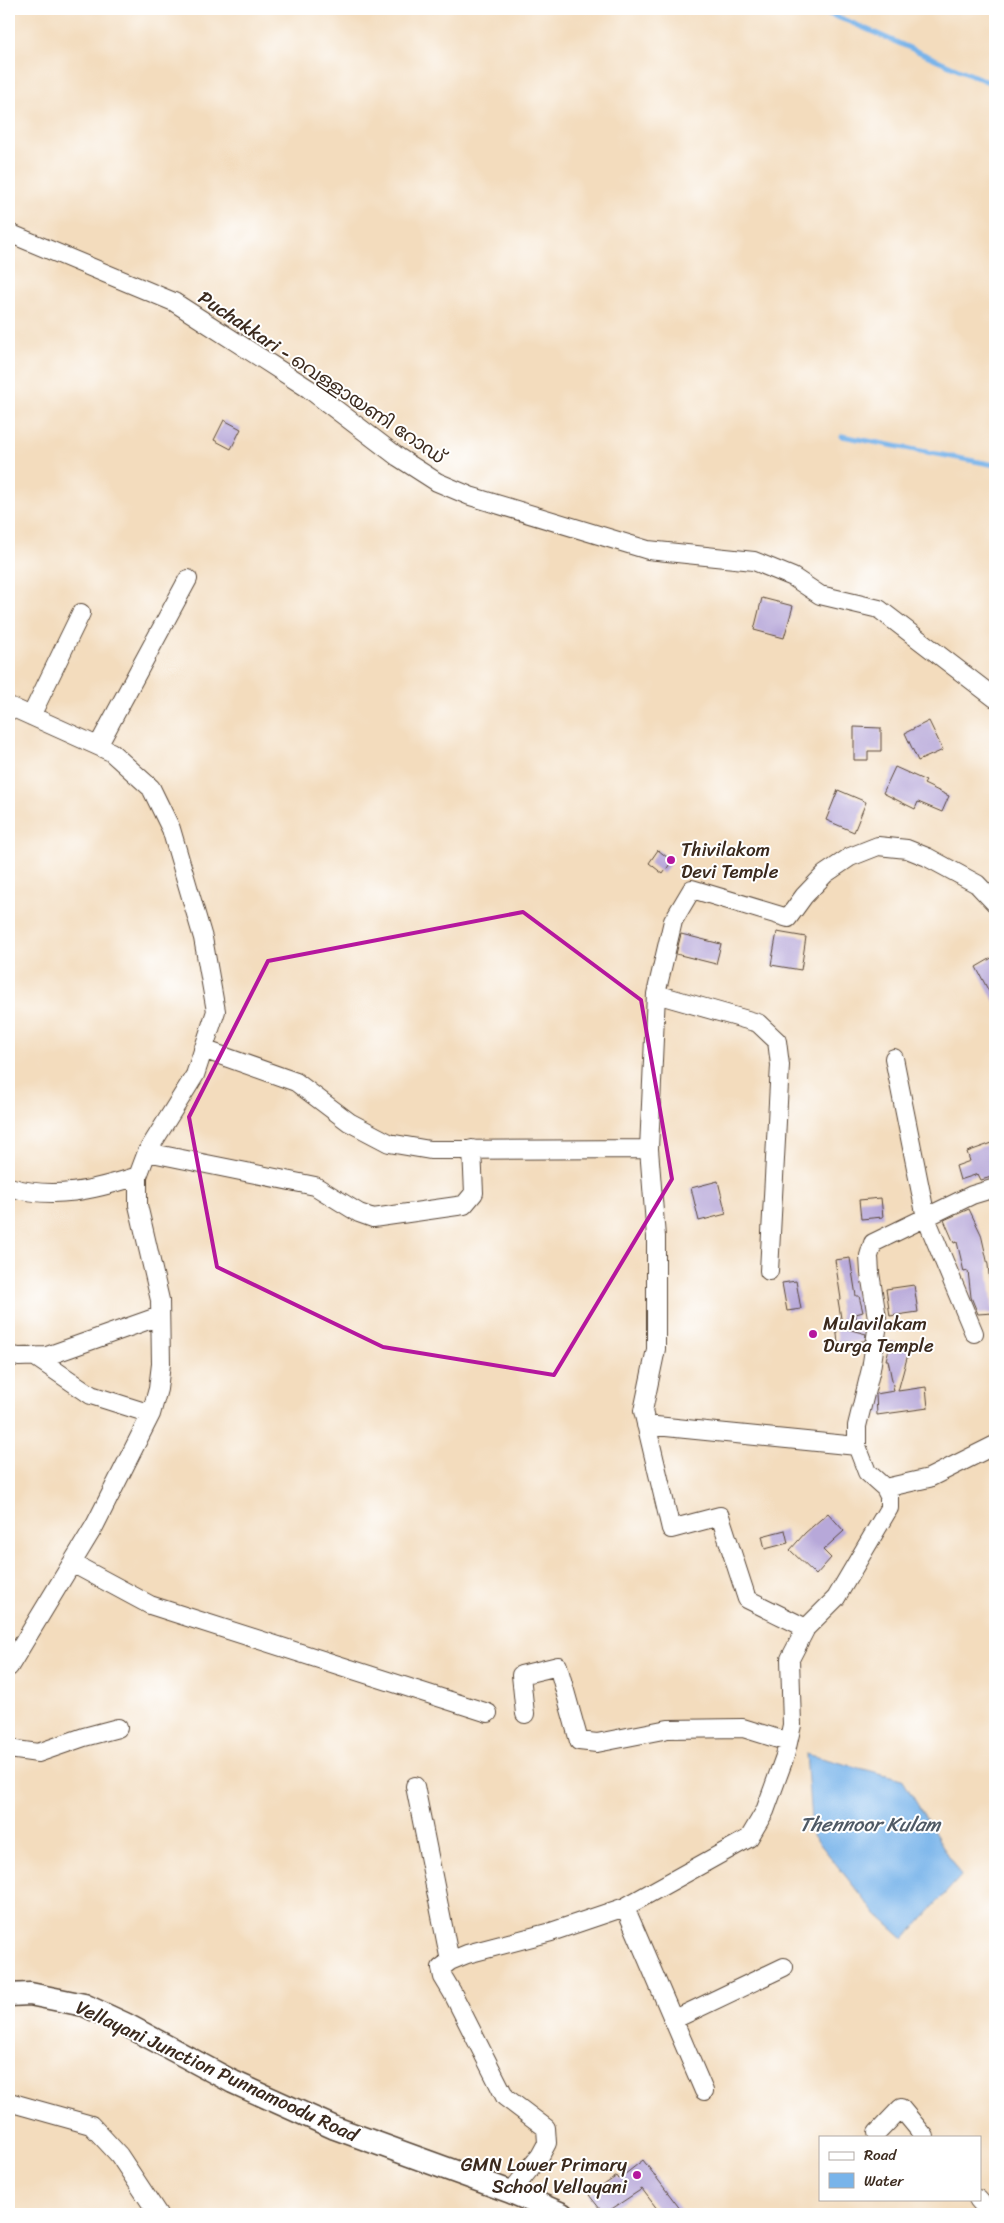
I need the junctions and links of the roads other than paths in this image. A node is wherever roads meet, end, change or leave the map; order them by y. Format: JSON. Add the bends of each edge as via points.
{"nodes":[{"id":1,"x":9,"y":234,"type":"edge"},
{"id":2,"x":188,"y":578,"type":"dead end"},
{"id":3,"x":81,"y":613,"type":"dead end"},
{"id":4,"x":995,"y":698,"type":"edge"},
{"id":5,"x":9,"y":706,"type":"edge"},
{"id":6,"x":31,"y":716,"type":"junction"},
{"id":7,"x":98,"y":746,"type":"junction"},
{"id":8,"x":995,"y":903,"type":"edge"},
{"id":9,"x":656,"y":994,"type":"junction"},
{"id":10,"x":204,"y":1049,"type":"junction"},
{"id":11,"x":894,"y":1058,"type":"dead end"},
{"id":12,"x":649,"y":1148,"type":"junction"},
{"id":13,"x":472,"y":1149,"type":"junction"},
{"id":14,"x":147,"y":1152,"type":"junction"},
{"id":15,"x":138,"y":1176,"type":"junction"},
{"id":16,"x":9,"y":1187,"type":"edge"},
{"id":17,"x":995,"y":1188,"type":"edge"},
{"id":18,"x":926,"y":1218,"type":"junction"},
{"id":19,"x":769,"y":1270,"type":"dead end"},
{"id":20,"x":160,"y":1316,"type":"junction"},
{"id":21,"x":974,"y":1333,"type":"dead end"},
{"id":22,"x":9,"y":1355,"type":"edge"},
{"id":23,"x":34,"y":1356,"type":"junction"},
{"id":24,"x":151,"y":1414,"type":"junction"},
{"id":25,"x":646,"y":1425,"type":"junction"},
{"id":26,"x":995,"y":1444,"type":"edge"},
{"id":27,"x":857,"y":1446,"type":"junction"},
{"id":28,"x":885,"y":1488,"type":"junction"},
{"id":29,"x":72,"y":1564,"type":"junction"},
{"id":30,"x":806,"y":1628,"type":"junction"},
{"id":31,"x":9,"y":1668,"type":"edge"},
{"id":32,"x":488,"y":1713,"type":"dead end"},
{"id":33,"x":525,"y":1714,"type":"dead end"},
{"id":34,"x":118,"y":1728,"type":"dead end"},
{"id":35,"x":788,"y":1742,"type":"junction"},
{"id":36,"x":9,"y":1749,"type":"edge"},
{"id":37,"x":415,"y":1786,"type":"dead end"},
{"id":38,"x":625,"y":1907,"type":"junction"},
{"id":39,"x":450,"y":1961,"type":"junction"},
{"id":40,"x":784,"y":1967,"type":"dead end"},
{"id":41,"x":9,"y":1995,"type":"edge"},
{"id":42,"x":673,"y":2020,"type":"junction"},
{"id":43,"x":704,"y":2092,"type":"dead end"},
{"id":44,"x":9,"y":2102,"type":"edge"},
{"id":45,"x":878,"y":2133,"type":"dead end"},
{"id":46,"x":924,"y":2136,"type":"edge"},
{"id":47,"x":511,"y":2192,"type":"junction"},
{"id":48,"x":979,"y":2200,"type":"edge"},
{"id":49,"x":158,"y":2214,"type":"edge"},
{"id":50,"x":562,"y":2214,"type":"edge"},
{"id":51,"x":991,"y":2214,"type":"edge"}],
"edges":[{"from":1,"to":4,"type":"street","name":"Puchakkari - വെള്ളായണി റോഡ്","via":[[174,302],[309,389],[398,457],[437,482],[470,496],[648,550],[754,561],[793,577],[820,595],[879,610]]},
{"from":2,"to":7,"type":"street"},
{"from":3,"to":6,"type":"street"},
{"from":5,"to":6,"type":"street"},
{"from":6,"to":7,"type":"street"},
{"from":7,"to":10,"type":"street","via":[[111,752],[151,788],[171,830],[203,938],[216,1011]]},
{"from":8,"to":9,"type":"street","via":[[977,884],[927,857],[907,849],[878,846],[850,857],[825,874],[788,918],[692,889],[673,920]]},
{"from":9,"to":12,"type":"street"},
{"from":9,"to":19,"type":"street","via":[[758,1022],[777,1042],[780,1065]]},
{"from":10,"to":13,"type":"street","via":[[296,1082],[349,1122],[390,1143],[430,1150]]},
{"from":10,"to":14,"type":"street","via":[[195,1075]]},
{"from":11,"to":18,"type":"street"},
{"from":12,"to":13,"type":"street"},
{"from":12,"to":25,"type":"street","via":[[656,1238],[656,1349],[643,1411]]},
{"from":13,"to":14,"type":"street","via":[[474,1193],[464,1205],[373,1218],[315,1186]]},
{"from":14,"to":15,"type":"street"},
{"from":15,"to":16,"type":"street","via":[[80,1191],[43,1194]]},
{"from":15,"to":20,"type":"street","via":[[138,1205],[160,1300]]},
{"from":17,"to":18,"type":"street","via":[[972,1195]]},
{"from":18,"to":21,"type":"street"},
{"from":18,"to":27,"type":"street","via":[[873,1243],[869,1256],[878,1324]]},
{"from":20,"to":23,"type":"street","via":[[47,1356]]},
{"from":20,"to":24,"type":"street","via":[[161,1364]]},
{"from":22,"to":23,"type":"street"},
{"from":23,"to":24,"type":"street","via":[[91,1395]]},
{"from":24,"to":29,"type":"street"},
{"from":25,"to":27,"type":"street"},
{"from":25,"to":30,"type":"street","via":[[671,1529],[720,1516],[748,1599]]},
{"from":26,"to":28,"type":"street","via":[[929,1478]]},
{"from":27,"to":28,"type":"street","via":[[867,1472]]},
{"from":28,"to":30,"type":"street","via":[[889,1508],[836,1598]]},
{"from":29,"to":31,"type":"street"},
{"from":29,"to":32,"type":"street","via":[[150,1605]]},
{"from":30,"to":35,"type":"street","via":[[790,1659],[792,1725]]},
{"from":33,"to":35,"type":"street","via":[[520,1675],[558,1666],[579,1741],[597,1743],[668,1729],[742,1728]]},
{"from":34,"to":36,"type":"street","via":[[38,1753]]},
{"from":35,"to":38,"type":"street","via":[[765,1811],[749,1838]]},
{"from":37,"to":39,"type":"street"},
{"from":38,"to":39,"type":"street"},
{"from":38,"to":42,"type":"street"},
{"from":39,"to":47,"type":"street","via":[[441,1968],[443,1978],[505,2097],[546,2128],[547,2143],[540,2156]]},
{"from":40,"to":42,"type":"street"},
{"from":41,"to":47,"type":"street","name":"Vellayani Junction Punnamoodu Road","via":[[30,1994],[84,2005],[233,2082],[335,2128]]},
{"from":42,"to":43,"type":"street"},
{"from":44,"to":49,"type":"street","via":[[91,2125],[119,2155]]},
{"from":45,"to":46,"type":"street","via":[[901,2108]]},
{"from":47,"to":50,"type":"street","name":"Vellayani Junction Punnamoodu Road"},
{"from":48,"to":51,"type":"street"}]}
